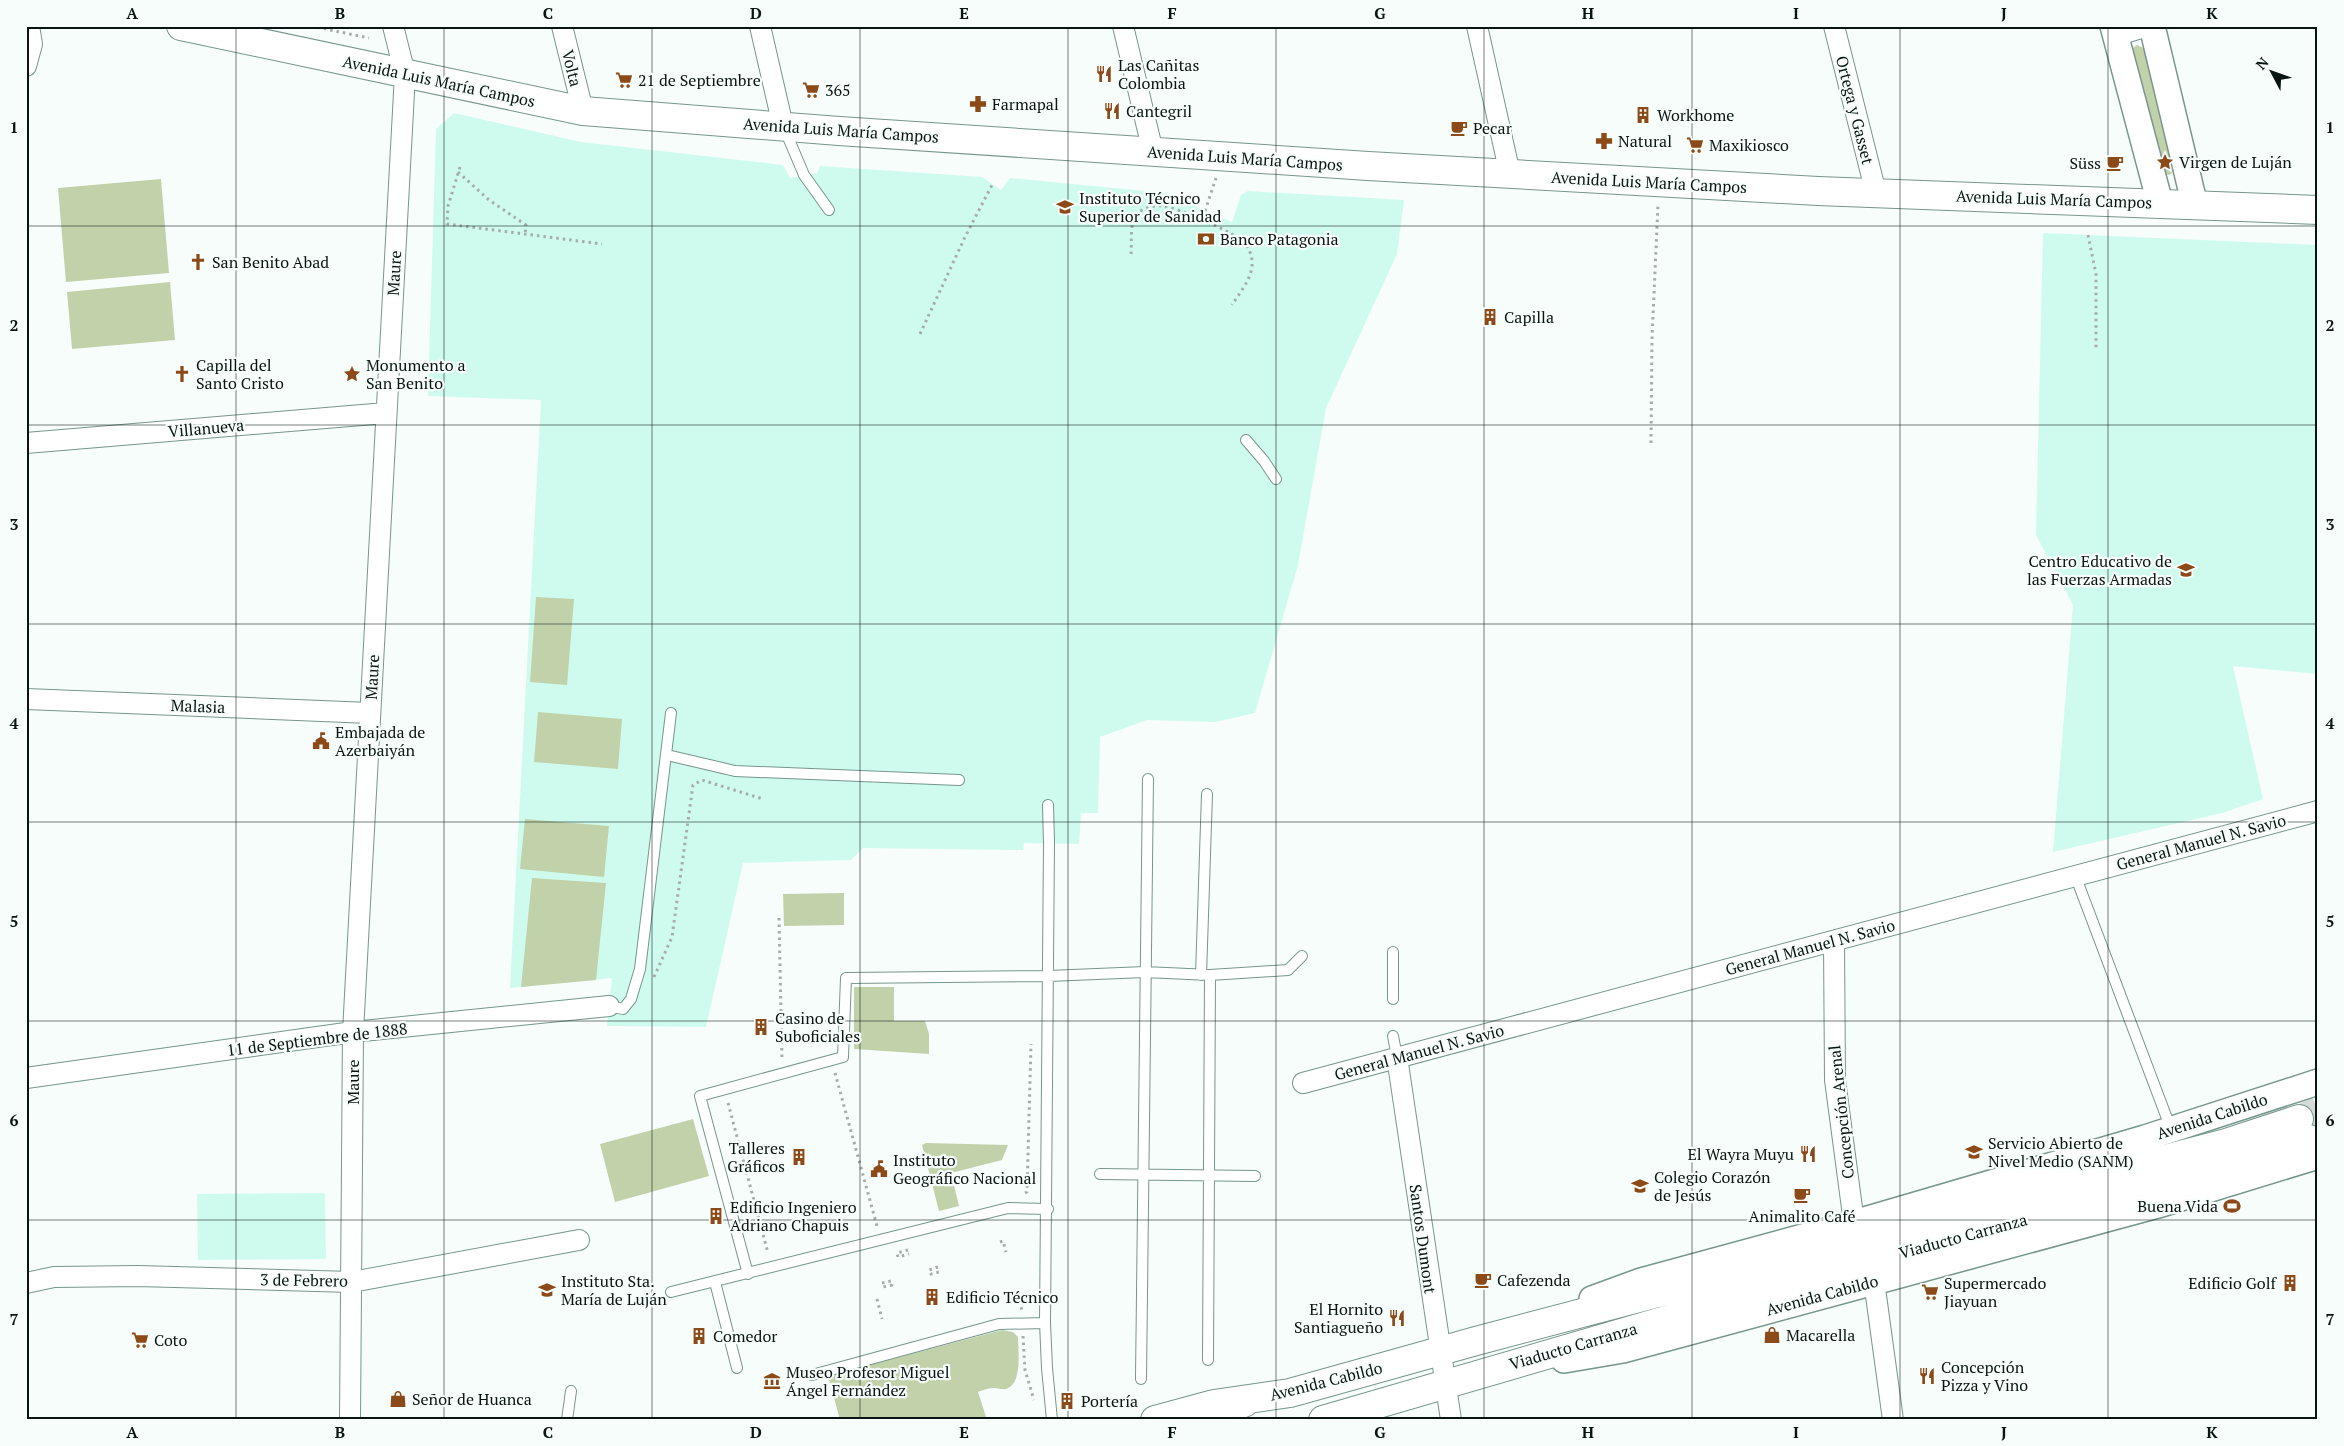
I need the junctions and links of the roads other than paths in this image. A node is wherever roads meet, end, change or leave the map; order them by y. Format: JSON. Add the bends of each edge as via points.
{"nodes":[{"id":1,"x":29,"y":26,"type":"edge"},
{"id":2,"x":181,"y":26,"type":"edge"},
{"id":3,"x":393,"y":26,"type":"edge"},
{"id":4,"x":562,"y":26,"type":"edge"},
{"id":5,"x":760,"y":26,"type":"edge"},
{"id":6,"x":1124,"y":26,"type":"edge"},
{"id":7,"x":1477,"y":26,"type":"edge"},
{"id":8,"x":1834,"y":26,"type":"edge"},
{"id":9,"x":2150,"y":26,"type":"edge"},
{"id":10,"x":2114,"y":31,"type":"edge"},
{"id":11,"x":26,"y":66,"type":"edge"},
{"id":12,"x":405,"y":74,"type":"junction"},
{"id":13,"x":583,"y":111,"type":"junction"},
{"id":14,"x":783,"y":126,"type":"junction"},
{"id":15,"x":1153,"y":152,"type":"junction"},
{"id":16,"x":1510,"y":174,"type":"junction"},
{"id":17,"x":1876,"y":193,"type":"junction"},
{"id":18,"x":2160,"y":203,"type":"junction"},
{"id":19,"x":2195,"y":206,"type":"junction"},
{"id":20,"x":829,"y":210,"type":"dead end"},
{"id":21,"x":2318,"y":210,"type":"edge"},
{"id":22,"x":386,"y":413,"type":"junction"},
{"id":23,"x":1246,"y":440,"type":"dead end"},
{"id":24,"x":26,"y":443,"type":"edge"},
{"id":25,"x":1276,"y":479,"type":"dead end"},
{"id":26,"x":26,"y":699,"type":"edge"},
{"id":27,"x":370,"y":713,"type":"junction"},
{"id":28,"x":671,"y":713,"type":"dead end"},
{"id":29,"x":667,"y":755,"type":"junction"},
{"id":30,"x":1148,"y":779,"type":"dead end"},
{"id":31,"x":959,"y":780,"type":"dead end"},
{"id":32,"x":1207,"y":794,"type":"dead end"},
{"id":33,"x":1048,"y":805,"type":"dead end"},
{"id":34,"x":2318,"y":811,"type":"edge"},
{"id":35,"x":2075,"y":875,"type":"junction"},
{"id":36,"x":1834,"y":941,"type":"junction"},
{"id":37,"x":1393,"y":952,"type":"dead end"},
{"id":38,"x":1302,"y":956,"type":"dead end"},
{"id":39,"x":1145,"y":972,"type":"junction"},
{"id":40,"x":1206,"y":975,"type":"junction"},
{"id":41,"x":1048,"y":976,"type":"junction"},
{"id":42,"x":1393,"y":999,"type":"dead end"},
{"id":43,"x":609,"y":1006,"type":"joint"},
{"id":44,"x":353,"y":1032,"type":"junction"},
{"id":45,"x":1393,"y":1036,"type":"dead end"},
{"id":46,"x":1397,"y":1057,"type":"junction"},
{"id":47,"x":26,"y":1078,"type":"edge"},
{"id":48,"x":2318,"y":1082,"type":"edge"},
{"id":49,"x":1303,"y":1083,"type":"dead end"},
{"id":50,"x":2171,"y":1130,"type":"junction"},
{"id":51,"x":2309,"y":1138,"type":"edge"},
{"id":52,"x":1100,"y":1174,"type":"dead end"},
{"id":53,"x":1143,"y":1175,"type":"junction"},
{"id":54,"x":1209,"y":1175,"type":"junction"},
{"id":55,"x":1255,"y":1176,"type":"dead end"},
{"id":56,"x":1048,"y":1209,"type":"junction"},
{"id":57,"x":1854,"y":1223,"type":"junction"},
{"id":58,"x":579,"y":1240,"type":"dead end"},
{"id":59,"x":748,"y":1274,"type":"junction"},
{"id":60,"x":1874,"y":1281,"type":"junction"},
{"id":61,"x":352,"y":1282,"type":"junction"},
{"id":62,"x":715,"y":1282,"type":"junction"},
{"id":63,"x":26,"y":1283,"type":"edge"},
{"id":64,"x":672,"y":1292,"type":"dead end"},
{"id":65,"x":1045,"y":1323,"type":"junction"},
{"id":66,"x":1471,"y":1342,"type":"junction"},
{"id":67,"x":1439,"y":1351,"type":"junction"},
{"id":68,"x":1208,"y":1360,"type":"dead end"},
{"id":69,"x":737,"y":1368,"type":"dead end"},
{"id":70,"x":812,"y":1375,"type":"dead end"},
{"id":71,"x":1472,"y":1375,"type":"junction"},
{"id":72,"x":1140,"y":1379,"type":"dead end"},
{"id":73,"x":1445,"y":1383,"type":"junction"},
{"id":74,"x":571,"y":1391,"type":"dead end"},
{"id":75,"x":1290,"y":1393,"type":"junction"},
{"id":76,"x":350,"y":1420,"type":"edge"},
{"id":77,"x":567,"y":1420,"type":"edge"},
{"id":78,"x":1052,"y":1420,"type":"edge"},
{"id":79,"x":1155,"y":1420,"type":"edge"},
{"id":80,"x":1209,"y":1420,"type":"edge"},
{"id":81,"x":1225,"y":1420,"type":"edge"},
{"id":82,"x":1323,"y":1420,"type":"edge"},
{"id":83,"x":1451,"y":1420,"type":"edge"},
{"id":84,"x":1893,"y":1420,"type":"edge"}],
"edges":[{"from":1,"to":11,"type":"street","via":[[32,44]]},
{"from":2,"to":12,"type":"main road","name":"Avenida Luis María Campos"},
{"from":3,"to":12,"type":"street","name":"Maure"},
{"from":4,"to":13,"type":"street","name":"Volta"},
{"from":5,"to":14,"type":"street"},
{"from":6,"to":15,"type":"street"},
{"from":7,"to":16,"type":"street"},
{"from":8,"to":17,"type":"street","name":"Ortega y Gasset"},
{"from":9,"to":10,"type":"street"},
{"from":9,"to":19,"type":"street"},
{"from":10,"to":18,"type":"street"},
{"from":12,"to":13,"type":"main road","name":"Avenida Luis María Campos"},
{"from":12,"to":22,"type":"street","name":"Maure"},
{"from":13,"to":14,"type":"main road","name":"Avenida Luis María Campos"},
{"from":14,"to":15,"type":"main road","name":"Avenida Luis María Campos"},
{"from":14,"to":20,"type":"lane","via":[[804,175]]},
{"from":15,"to":16,"type":"main road","name":"Avenida Luis María Campos"},
{"from":16,"to":17,"type":"main road","name":"Avenida Luis María Campos"},
{"from":17,"to":18,"type":"main road","name":"Avenida Luis María Campos"},
{"from":18,"to":19,"type":"main road","name":"Avenida Luis María Campos"},
{"from":19,"to":21,"type":"main road","name":"Avenida Luis María Campos"},
{"from":22,"to":24,"type":"street","name":"Villanueva"},
{"from":22,"to":27,"type":"street","name":"Maure"},
{"from":23,"to":25,"type":"lane"},
{"from":26,"to":27,"type":"street","name":"Malasia"},
{"from":27,"to":44,"type":"street","name":"Maure"},
{"from":28,"to":29,"type":"lane"},
{"from":29,"to":31,"type":"lane","via":[[735,771]]},
{"from":29,"to":43,"type":"lane","via":[[640,969],[631,998],[622,1010]]},
{"from":30,"to":39,"type":"lane"},
{"from":32,"to":40,"type":"lane"},
{"from":33,"to":41,"type":"lane"},
{"from":34,"to":35,"type":"street","name":"General Manuel N. Savio"},
{"from":35,"to":36,"type":"street","name":"General Manuel N. Savio"},
{"from":35,"to":50,"type":"lane"},
{"from":36,"to":46,"type":"street","name":"General Manuel N. Savio"},
{"from":36,"to":57,"type":"street","name":"Concepción Arenal","via":[[1835,1080]]},
{"from":37,"to":42,"type":"lane"},
{"from":38,"to":40,"type":"lane","via":[[1288,970]]},
{"from":39,"to":40,"type":"lane"},
{"from":39,"to":41,"type":"lane"},
{"from":39,"to":53,"type":"lane"},
{"from":40,"to":54,"type":"lane"},
{"from":41,"to":56,"type":"lane"},
{"from":41,"to":59,"type":"lane","via":[[846,978],[843,1057],[700,1096]]},
{"from":43,"to":44,"type":"street","name":"11 de Septiembre de 1888"},
{"from":44,"to":47,"type":"street","name":"11 de Septiembre de 1888"},
{"from":44,"to":61,"type":"street","name":"Maure"},
{"from":45,"to":46,"type":"lane"},
{"from":46,"to":49,"type":"street","name":"General Manuel N. Savio"},
{"from":46,"to":67,"type":"street","name":"Santos Dumont"},
{"from":48,"to":50,"type":"street","name":"Avenida Cabildo"},
{"from":50,"to":57,"type":"street","name":"Avenida Cabildo"},
{"from":51,"to":60,"type":"street","name":"Avenida Cabildo","via":[[2158,1205]]},
{"from":51,"to":66,"type":"main road","name":"Viaducto Carranza","via":[[2226,1143]]},
{"from":51,"to":71,"type":"main road","name":"Viaducto Carranza","via":[[2204,1171]]},
{"from":52,"to":53,"type":"lane"},
{"from":53,"to":54,"type":"lane"},
{"from":53,"to":72,"type":"lane"},
{"from":54,"to":55,"type":"lane"},
{"from":54,"to":68,"type":"lane"},
{"from":56,"to":59,"type":"lane","via":[[1008,1208]]},
{"from":56,"to":65,"type":"lane"},
{"from":57,"to":66,"type":"street","name":"Avenida Cabildo","via":[[1642,1281]]},
{"from":58,"to":61,"type":"street","name":"3 de Febrero"},
{"from":59,"to":62,"type":"lane"},
{"from":60,"to":71,"type":"street","name":"Avenida Cabildo","via":[[1623,1350]]},
{"from":60,"to":84,"type":"street"},
{"from":61,"to":63,"type":"street","name":"3 de Febrero","via":[[129,1276],[54,1277]]},
{"from":61,"to":76,"type":"street","name":"Maure"},
{"from":62,"to":64,"type":"lane"},
{"from":62,"to":69,"type":"lane"},
{"from":65,"to":70,"type":"lane","via":[[999,1324]]},
{"from":65,"to":78,"type":"lane"},
{"from":66,"to":67,"type":"main road","name":"Avenida Cabildo"},
{"from":67,"to":73,"type":"street","name":"Santos Dumont"},
{"from":67,"to":75,"type":"main road","name":"Avenida Cabildo"},
{"from":71,"to":73,"type":"main road","name":"Avenida Cabildo"},
{"from":73,"to":82,"type":"main road","name":"Avenida Cabildo"},
{"from":73,"to":83,"type":"street","name":"Santos Dumont"},
{"from":74,"to":77,"type":"lane"},
{"from":75,"to":79,"type":"main road","name":"Avenida Cabildo","via":[[1214,1404]]},
{"from":75,"to":80,"type":"main road"},
{"from":75,"to":81,"type":"lane"}]}
